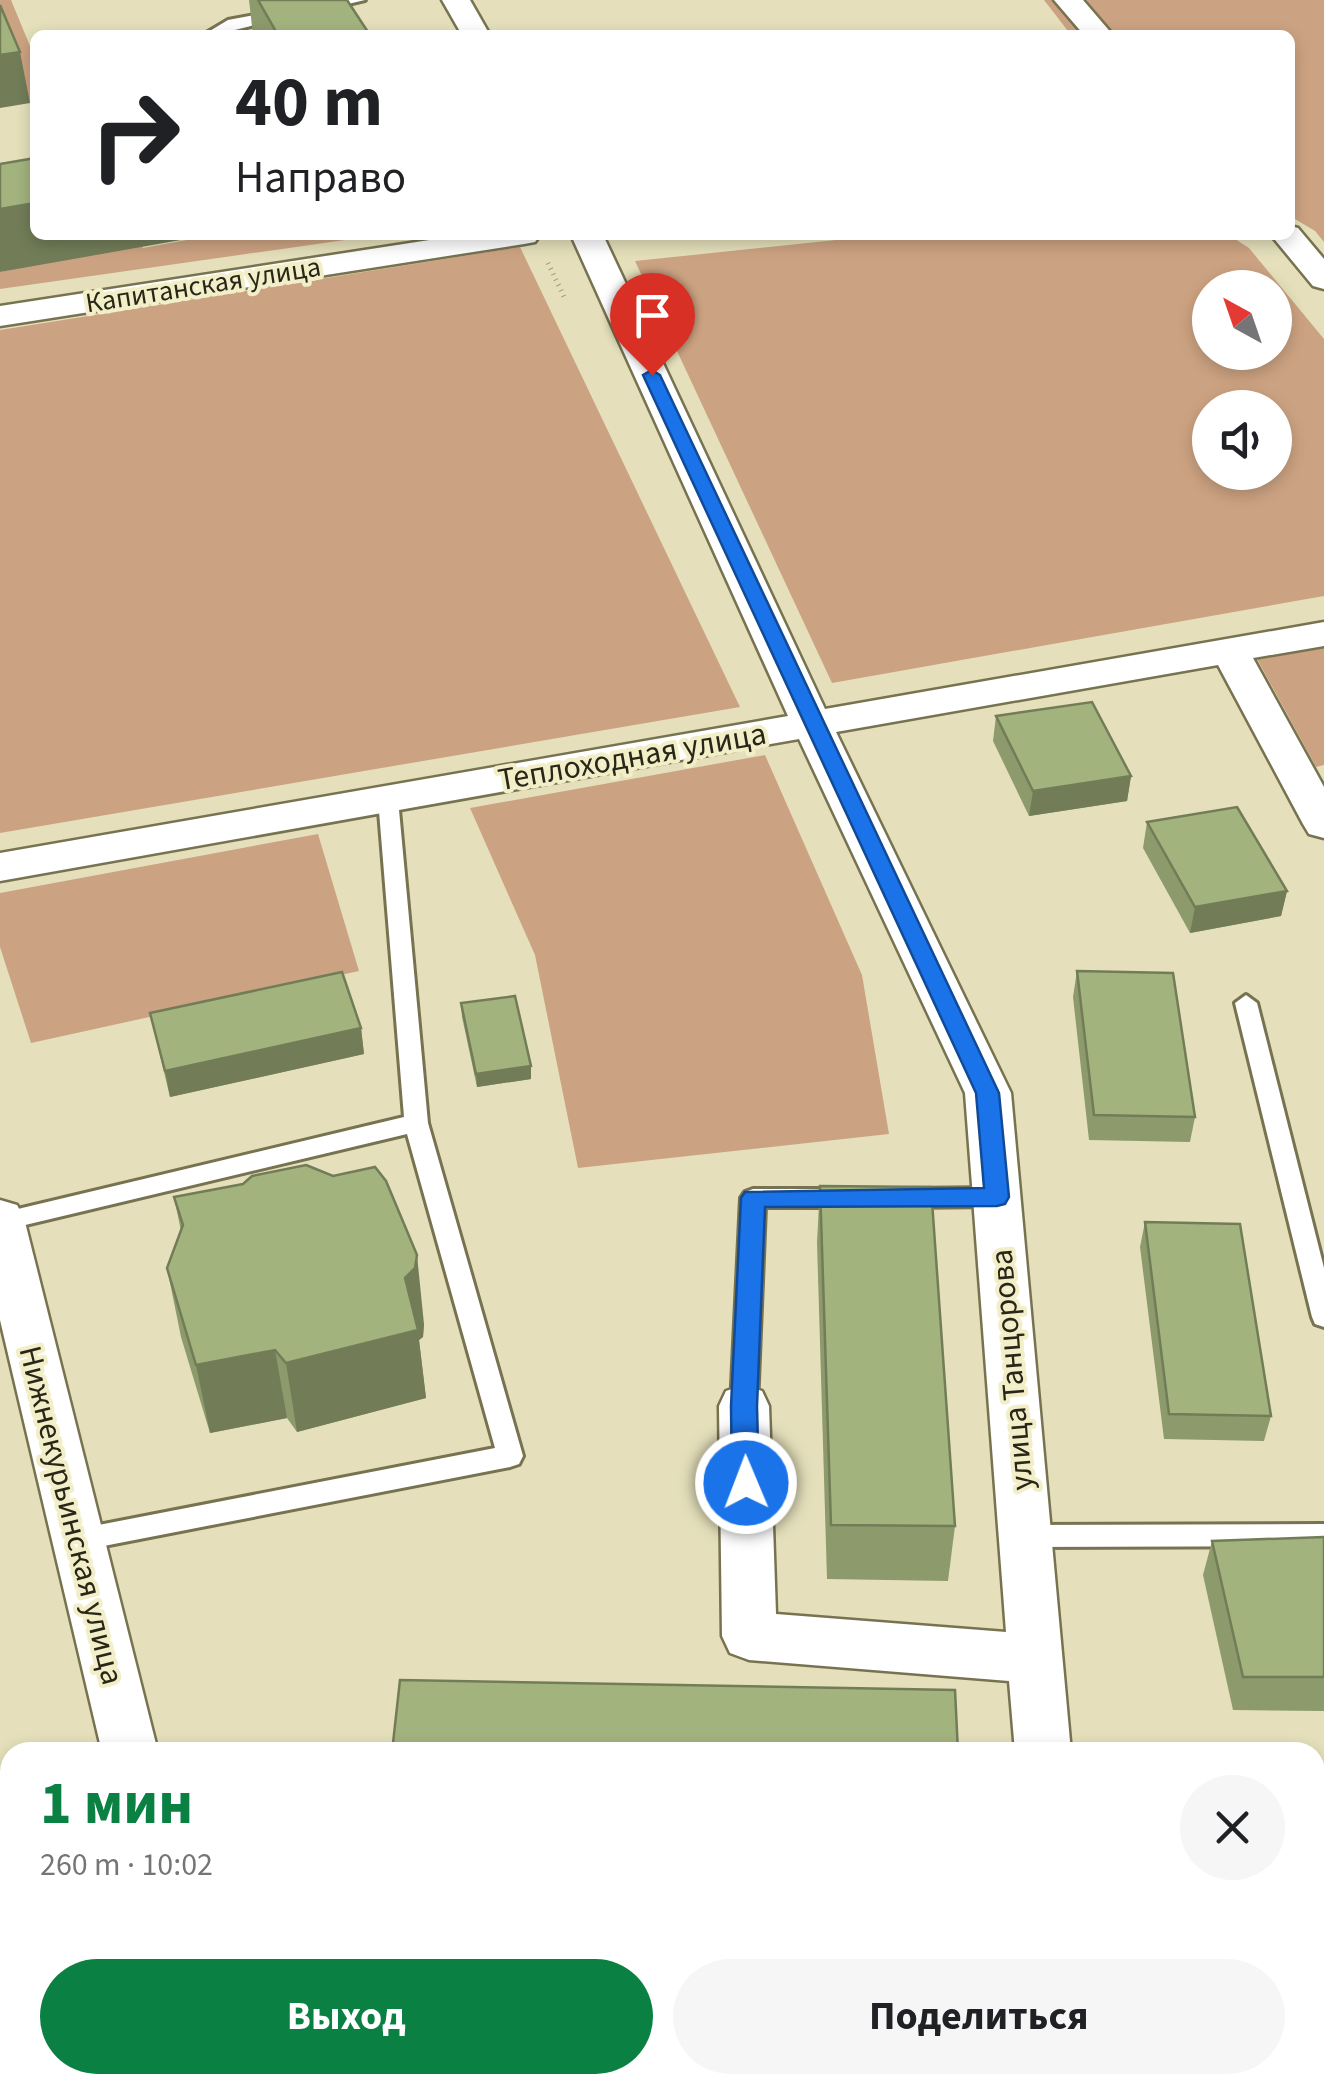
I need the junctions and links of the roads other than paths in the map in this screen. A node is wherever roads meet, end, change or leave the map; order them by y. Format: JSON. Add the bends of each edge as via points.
{"nodes":[{"id":1,"x":358,"y":0,"type":"edge"},
{"id":2,"x":456,"y":0,"type":"edge"},
{"id":3,"x":1068,"y":0,"type":"edge"},
{"id":4,"x":220,"y":30,"type":"edge"},
{"id":5,"x":473,"y":30,"type":"edge"},
{"id":6,"x":1094,"y":30,"type":"edge"},
{"id":7,"x":589,"y":240,"type":"edge"},
{"id":8,"x":1290,"y":240,"type":"edge"},
{"id":9,"x":533,"y":244,"type":"edge"},
{"id":10,"x":1324,"y":279,"type":"edge"},
{"id":11,"x":0,"y":316,"type":"edge"},
{"id":12,"x":1324,"y":634,"type":"edge"},
{"id":13,"x":1230,"y":651,"type":"junction"},
{"id":14,"x":812,"y":724,"type":"junction"},
{"id":15,"x":388,"y":799,"type":"junction"},
{"id":16,"x":1320,"y":810,"type":"edge"},
{"id":17,"x":0,"y":867,"type":"edge"},
{"id":18,"x":1246,"y":1003,"type":"dead end"},
{"id":19,"x":416,"y":1122,"type":"junction"},
{"id":20,"x":997,"y":1197,"type":"junction"},
{"id":21,"x":0,"y":1220,"type":"edge"},
{"id":22,"x":1324,"y":1316,"type":"edge"},
{"id":23,"x":744,"y":1406,"type":"joint"},
{"id":24,"x":1324,"y":1534,"type":"edge"},
{"id":25,"x":1024,"y":1536,"type":"junction"},
{"id":26,"x":78,"y":1540,"type":"junction"},
{"id":27,"x":1034,"y":1659,"type":"junction"},
{"id":28,"x":128,"y":1742,"type":"edge"},
{"id":29,"x":1042,"y":1742,"type":"edge"}],
"edges":[{"from":1,"to":4,"type":"lane"},
{"from":2,"to":5,"type":"street"},
{"from":3,"to":6,"type":"street"},
{"from":7,"to":14,"type":"street","name":"улица Танцорова"},
{"from":8,"to":10,"type":"street"},
{"from":9,"to":11,"type":"street","name":"Капитанская улица"},
{"from":12,"to":13,"type":"street","name":"Теплоходная улица"},
{"from":13,"to":14,"type":"street","name":"Теплоходная улица"},
{"from":13,"to":16,"type":"street"},
{"from":14,"to":15,"type":"street","name":"Теплоходная улица"},
{"from":14,"to":20,"type":"street","name":"улица Танцорова","via":[[988,1093]]},
{"from":15,"to":17,"type":"street","name":"Теплоходная улица"},
{"from":15,"to":19,"type":"lane"},
{"from":18,"to":22,"type":"lane"},
{"from":19,"to":21,"type":"lane"},
{"from":19,"to":26,"type":"lane","via":[[510,1456]]},
{"from":20,"to":23,"type":"lane","via":[[753,1198]]},
{"from":20,"to":25,"type":"street","name":"улица Танцорова"},
{"from":21,"to":26,"type":"street","name":"Нижнекурьинская улица"},
{"from":23,"to":27,"type":"street","via":[[749,1636]]},
{"from":24,"to":25,"type":"lane"},
{"from":25,"to":27,"type":"street","name":"улица Танцорова"},
{"from":26,"to":28,"type":"street","name":"Нижнекурьинская улица"},
{"from":27,"to":29,"type":"street","name":"улица Танцорова"}]}
